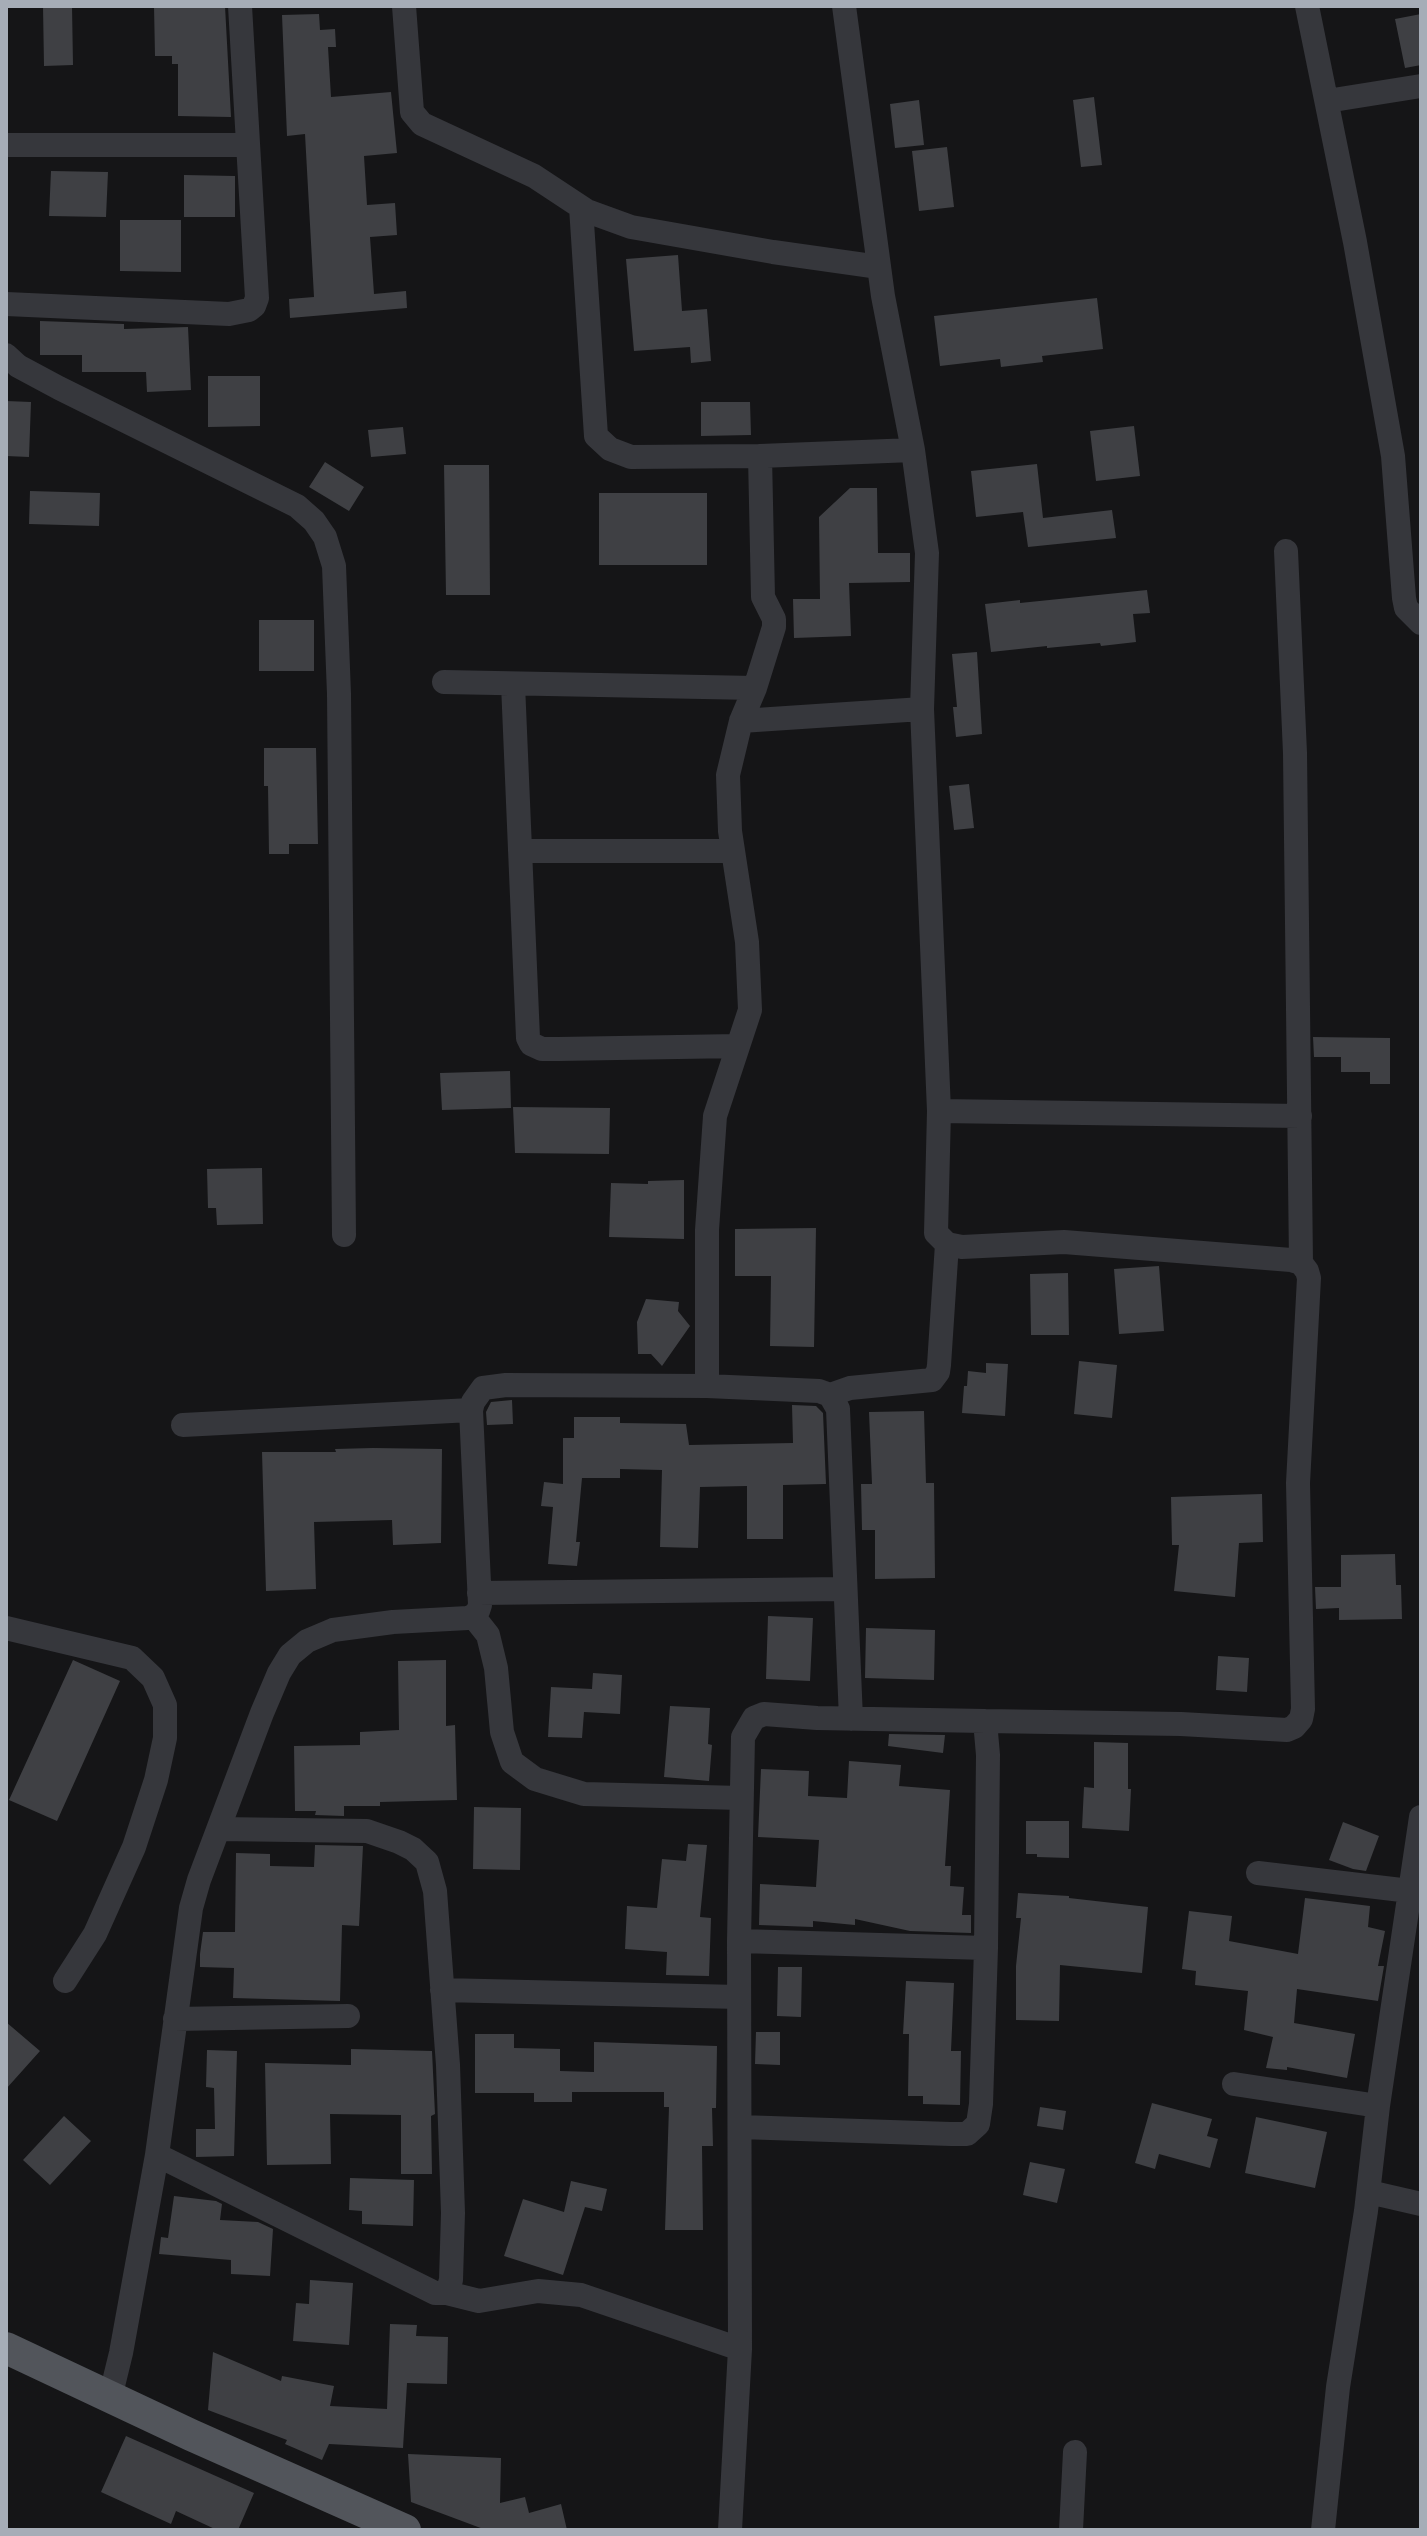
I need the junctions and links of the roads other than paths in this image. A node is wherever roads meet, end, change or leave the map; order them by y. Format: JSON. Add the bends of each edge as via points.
{"nodes":[{"id":1,"x":240,"y":6,"type":"edge"},
{"id":2,"x":404,"y":6,"type":"edge"},
{"id":3,"x":844,"y":6,"type":"edge"},
{"id":4,"x":1307,"y":6,"type":"edge"},
{"id":5,"x":1421,"y":86,"type":"edge"},
{"id":6,"x":1327,"y":101,"type":"junction"},
{"id":7,"x":6,"y":145,"type":"edge"},
{"id":8,"x":248,"y":145,"type":"junction"},
{"id":9,"x":581,"y":207,"type":"junction"},
{"id":10,"x":879,"y":267,"type":"junction"},
{"id":11,"x":6,"y":304,"type":"edge"},
{"id":12,"x":6,"y":355,"type":"edge"},
{"id":13,"x":913,"y":450,"type":"junction"},
{"id":14,"x":760,"y":456,"type":"junction"},
{"id":15,"x":1286,"y":551,"type":"dead end"},
{"id":16,"x":1421,"y":623,"type":"edge"},
{"id":17,"x":444,"y":682,"type":"dead end"},
{"id":18,"x":513,"y":684,"type":"junction"},
{"id":19,"x":755,"y":688,"type":"junction"},
{"id":20,"x":922,"y":709,"type":"junction"},
{"id":21,"x":741,"y":721,"type":"junction"},
{"id":22,"x":520,"y":851,"type":"junction"},
{"id":23,"x":733,"y":851,"type":"junction"},
{"id":24,"x":738,"y":1046,"type":"junction"},
{"id":25,"x":939,"y":1111,"type":"junction"},
{"id":26,"x":1300,"y":1116,"type":"junction"},
{"id":27,"x":344,"y":1235,"type":"dead end"},
{"id":28,"x":947,"y":1244,"type":"junction"},
{"id":29,"x":1301,"y":1263,"type":"junction"},
{"id":30,"x":707,"y":1386,"type":"junction"},
{"id":31,"x":830,"y":1395,"type":"junction"},
{"id":32,"x":471,"y":1410,"type":"junction"},
{"id":33,"x":183,"y":1425,"type":"dead end"},
{"id":34,"x":845,"y":1589,"type":"junction"},
{"id":35,"x":476,"y":1605,"type":"junction"},
{"id":36,"x":6,"y":1628,"type":"edge"},
{"id":37,"x":851,"y":1719,"type":"junction"},
{"id":38,"x":985,"y":1721,"type":"junction"},
{"id":39,"x":741,"y":1798,"type":"junction"},
{"id":40,"x":1421,"y":1817,"type":"edge"},
{"id":41,"x":219,"y":1829,"type":"junction"},
{"id":42,"x":1258,"y":1873,"type":"dead end"},
{"id":43,"x":1410,"y":1891,"type":"junction"},
{"id":44,"x":1414,"y":1921,"type":"edge"},
{"id":45,"x":739,"y":1941,"type":"junction"},
{"id":46,"x":986,"y":1948,"type":"junction"},
{"id":47,"x":65,"y":1981,"type":"dead end"},
{"id":48,"x":442,"y":1990,"type":"junction"},
{"id":49,"x":739,"y":1997,"type":"junction"},
{"id":50,"x":348,"y":2016,"type":"dead end"},
{"id":51,"x":175,"y":2019,"type":"junction"},
{"id":52,"x":1234,"y":2084,"type":"dead end"},
{"id":53,"x":1378,"y":2106,"type":"junction"},
{"id":54,"x":740,"y":2127,"type":"junction"},
{"id":55,"x":157,"y":2155,"type":"junction"},
{"id":56,"x":1369,"y":2192,"type":"junction"},
{"id":57,"x":1421,"y":2204,"type":"edge"},
{"id":58,"x":447,"y":2293,"type":"junction"},
{"id":59,"x":6,"y":2348,"type":"edge"},
{"id":60,"x":740,"y":2349,"type":"junction"},
{"id":61,"x":110,"y":2398,"type":"junction"},
{"id":62,"x":1075,"y":2452,"type":"dead end"},
{"id":63,"x":405,"y":2530,"type":"edge"},
{"id":64,"x":730,"y":2530,"type":"edge"},
{"id":65,"x":1071,"y":2530,"type":"edge"},
{"id":66,"x":1323,"y":2530,"type":"edge"}],
"edges":[{"from":1,"to":8,"type":"street"},
{"from":2,"to":9,"type":"street","via":[[412,112],[422,124],[534,176]]},
{"from":3,"to":10,"type":"street"},
{"from":4,"to":6,"type":"street"},
{"from":5,"to":6,"type":"street"},
{"from":6,"to":16,"type":"street","via":[[1393,456],[1404,598]]},
{"from":7,"to":8,"type":"street"},
{"from":8,"to":11,"type":"street","via":[[257,298],[249,310],[229,314]]},
{"from":9,"to":10,"type":"street","via":[[631,227]]},
{"from":9,"to":14,"type":"street","via":[[596,436],[631,457]]},
{"from":10,"to":13,"type":"street"},
{"from":12,"to":27,"type":"street","via":[[59,388],[297,506],[325,537],[334,566],[339,694]]},
{"from":13,"to":14,"type":"street"},
{"from":13,"to":20,"type":"street","via":[[927,553]]},
{"from":14,"to":19,"type":"street","via":[[763,597],[774,627]]},
{"from":15,"to":26,"type":"street"},
{"from":17,"to":18,"type":"street"},
{"from":18,"to":19,"type":"street"},
{"from":18,"to":22,"type":"street"},
{"from":19,"to":21,"type":"street"},
{"from":20,"to":21,"type":"street"},
{"from":20,"to":25,"type":"street"},
{"from":21,"to":23,"type":"street","via":[[728,775]]},
{"from":22,"to":23,"type":"street"},
{"from":22,"to":24,"type":"street","via":[[531,1044],[542,1049]]},
{"from":23,"to":24,"type":"street","via":[[747,942],[750,1010]]},
{"from":24,"to":30,"type":"street","via":[[715,1116],[707,1230]]},
{"from":25,"to":26,"type":"street"},
{"from":25,"to":28,"type":"street","via":[[936,1233]]},
{"from":26,"to":29,"type":"street"},
{"from":28,"to":29,"type":"street","via":[[1064,1242]]},
{"from":28,"to":31,"type":"street","via":[[939,1365],[932,1380],[850,1388]]},
{"from":29,"to":38,"type":"street","via":[[1309,1278],[1298,1483],[1301,1719],[1287,1730]]},
{"from":30,"to":31,"type":"street"},
{"from":30,"to":32,"type":"street","via":[[506,1385],[483,1388]]},
{"from":31,"to":34,"type":"street","via":[[838,1409]]},
{"from":32,"to":33,"type":"street"},
{"from":32,"to":35,"type":"street"},
{"from":34,"to":35,"type":"street"},
{"from":34,"to":37,"type":"street"},
{"from":35,"to":39,"type":"street","via":[[496,1668],[502,1732],[512,1762],[535,1779],[584,1794]]},
{"from":35,"to":41,"type":"street","via":[[333,1630],[290,1655],[262,1713]]},
{"from":36,"to":47,"type":"street","via":[[132,1658],[153,1678],[165,1705],[156,1780],[134,1847],[95,1934]]},
{"from":37,"to":38,"type":"street"},
{"from":37,"to":39,"type":"street","via":[[764,1714],[754,1718],[743,1737]]},
{"from":38,"to":46,"type":"street"},
{"from":39,"to":45,"type":"street"},
{"from":40,"to":43,"type":"street"},
{"from":41,"to":48,"type":"street","via":[[367,1831],[413,1849],[427,1862],[435,1891]]},
{"from":41,"to":51,"type":"street","via":[[191,1908]]},
{"from":42,"to":43,"type":"street"},
{"from":43,"to":44,"type":"street"},
{"from":44,"to":53,"type":"street"},
{"from":45,"to":46,"type":"street"},
{"from":45,"to":49,"type":"street"},
{"from":46,"to":54,"type":"street","via":[[981,2104],[973,2131]]},
{"from":48,"to":49,"type":"street"},
{"from":48,"to":58,"type":"street","via":[[453,2213]]},
{"from":49,"to":54,"type":"street"},
{"from":50,"to":51,"type":"street"},
{"from":51,"to":55,"type":"street"},
{"from":52,"to":53,"type":"street"},
{"from":53,"to":56,"type":"street"},
{"from":54,"to":60,"type":"street"},
{"from":55,"to":58,"type":"street","via":[[435,2293]]},
{"from":55,"to":61,"type":"street"},
{"from":56,"to":57,"type":"street"},
{"from":56,"to":66,"type":"street","via":[[1338,2387]]},
{"from":58,"to":60,"type":"street","via":[[479,2301],[538,2291],[581,2295]]},
{"from":59,"to":61,"type":"main road"},
{"from":60,"to":64,"type":"street"},
{"from":61,"to":63,"type":"main road"},
{"from":62,"to":65,"type":"street"}]}
